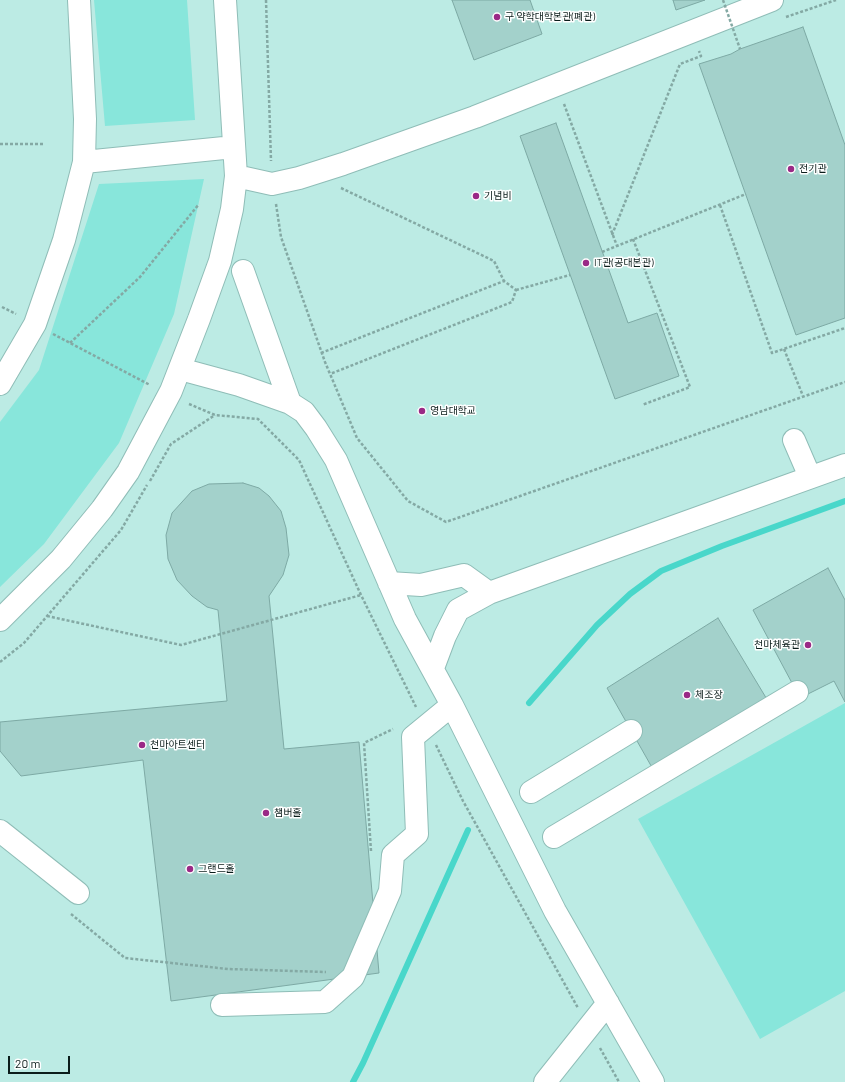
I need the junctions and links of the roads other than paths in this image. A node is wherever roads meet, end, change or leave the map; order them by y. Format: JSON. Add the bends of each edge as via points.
{"nodes":[{"id":1,"x":79,"y":0,"type":"edge"},
{"id":2,"x":225,"y":0,"type":"edge"},
{"id":3,"x":772,"y":0,"type":"edge"},
{"id":4,"x":234,"y":147,"type":"junction"},
{"id":5,"x":84,"y":162,"type":"junction"},
{"id":6,"x":236,"y":176,"type":"junction"},
{"id":7,"x":243,"y":271,"type":"dead end"},
{"id":8,"x":180,"y":369,"type":"junction"},
{"id":9,"x":0,"y":384,"type":"edge"},
{"id":10,"x":290,"y":403,"type":"junction"},
{"id":11,"x":794,"y":440,"type":"dead end"},
{"id":12,"x":845,"y":465,"type":"edge"},
{"id":13,"x":810,"y":477,"type":"junction"},
{"id":14,"x":389,"y":583,"type":"junction"},
{"id":15,"x":489,"y":593,"type":"junction"},
{"id":16,"x":0,"y":620,"type":"edge"},
{"id":17,"x":433,"y":668,"type":"junction"},
{"id":18,"x":797,"y":692,"type":"dead end"},
{"id":19,"x":452,"y":705,"type":"junction"},
{"id":20,"x":631,"y":731,"type":"dead end"},
{"id":21,"x":531,"y":792,"type":"dead end"},
{"id":22,"x":0,"y":831,"type":"edge"},
{"id":23,"x":554,"y":836,"type":"dead end"},
{"id":24,"x":72,"y":901,"type":"road end"},
{"id":25,"x":608,"y":1003,"type":"junction"},
{"id":26,"x":222,"y":1005,"type":"dead end"},
{"id":27,"x":545,"y":1082,"type":"edge"},
{"id":28,"x":653,"y":1082,"type":"edge"}],
"edges":[{"from":1,"to":5,"type":"street","via":[[85,119]]},
{"from":2,"to":4,"type":"street"},
{"from":3,"to":6,"type":"street","via":[[475,117],[336,167],[272,184]]},
{"from":4,"to":5,"type":"street"},
{"from":4,"to":6,"type":"street"},
{"from":5,"to":9,"type":"street","via":[[64,240],[35,324]]},
{"from":6,"to":8,"type":"street","via":[[232,209],[220,261]]},
{"from":7,"to":10,"type":"street"},
{"from":8,"to":10,"type":"street","via":[[239,385]]},
{"from":8,"to":16,"type":"street","via":[[128,472],[102,509],[61,559]]},
{"from":10,"to":14,"type":"street","via":[[304,412],[336,460]]},
{"from":11,"to":13,"type":"street"},
{"from":12,"to":13,"type":"street"},
{"from":13,"to":15,"type":"street"},
{"from":14,"to":15,"type":"street","via":[[421,585],[464,574]]},
{"from":14,"to":17,"type":"street","via":[[405,619]]},
{"from":15,"to":17,"type":"street","via":[[458,610]]},
{"from":17,"to":19,"type":"street"},
{"from":18,"to":23,"type":"street"},
{"from":19,"to":25,"type":"street","via":[[555,911]]},
{"from":19,"to":26,"type":"street","via":[[413,737],[417,834],[393,855],[390,891],[353,977],[325,1002]]},
{"from":20,"to":21,"type":"street"},
{"from":22,"to":24,"type":"street"},
{"from":25,"to":27,"type":"street"},
{"from":25,"to":28,"type":"street"}]}
